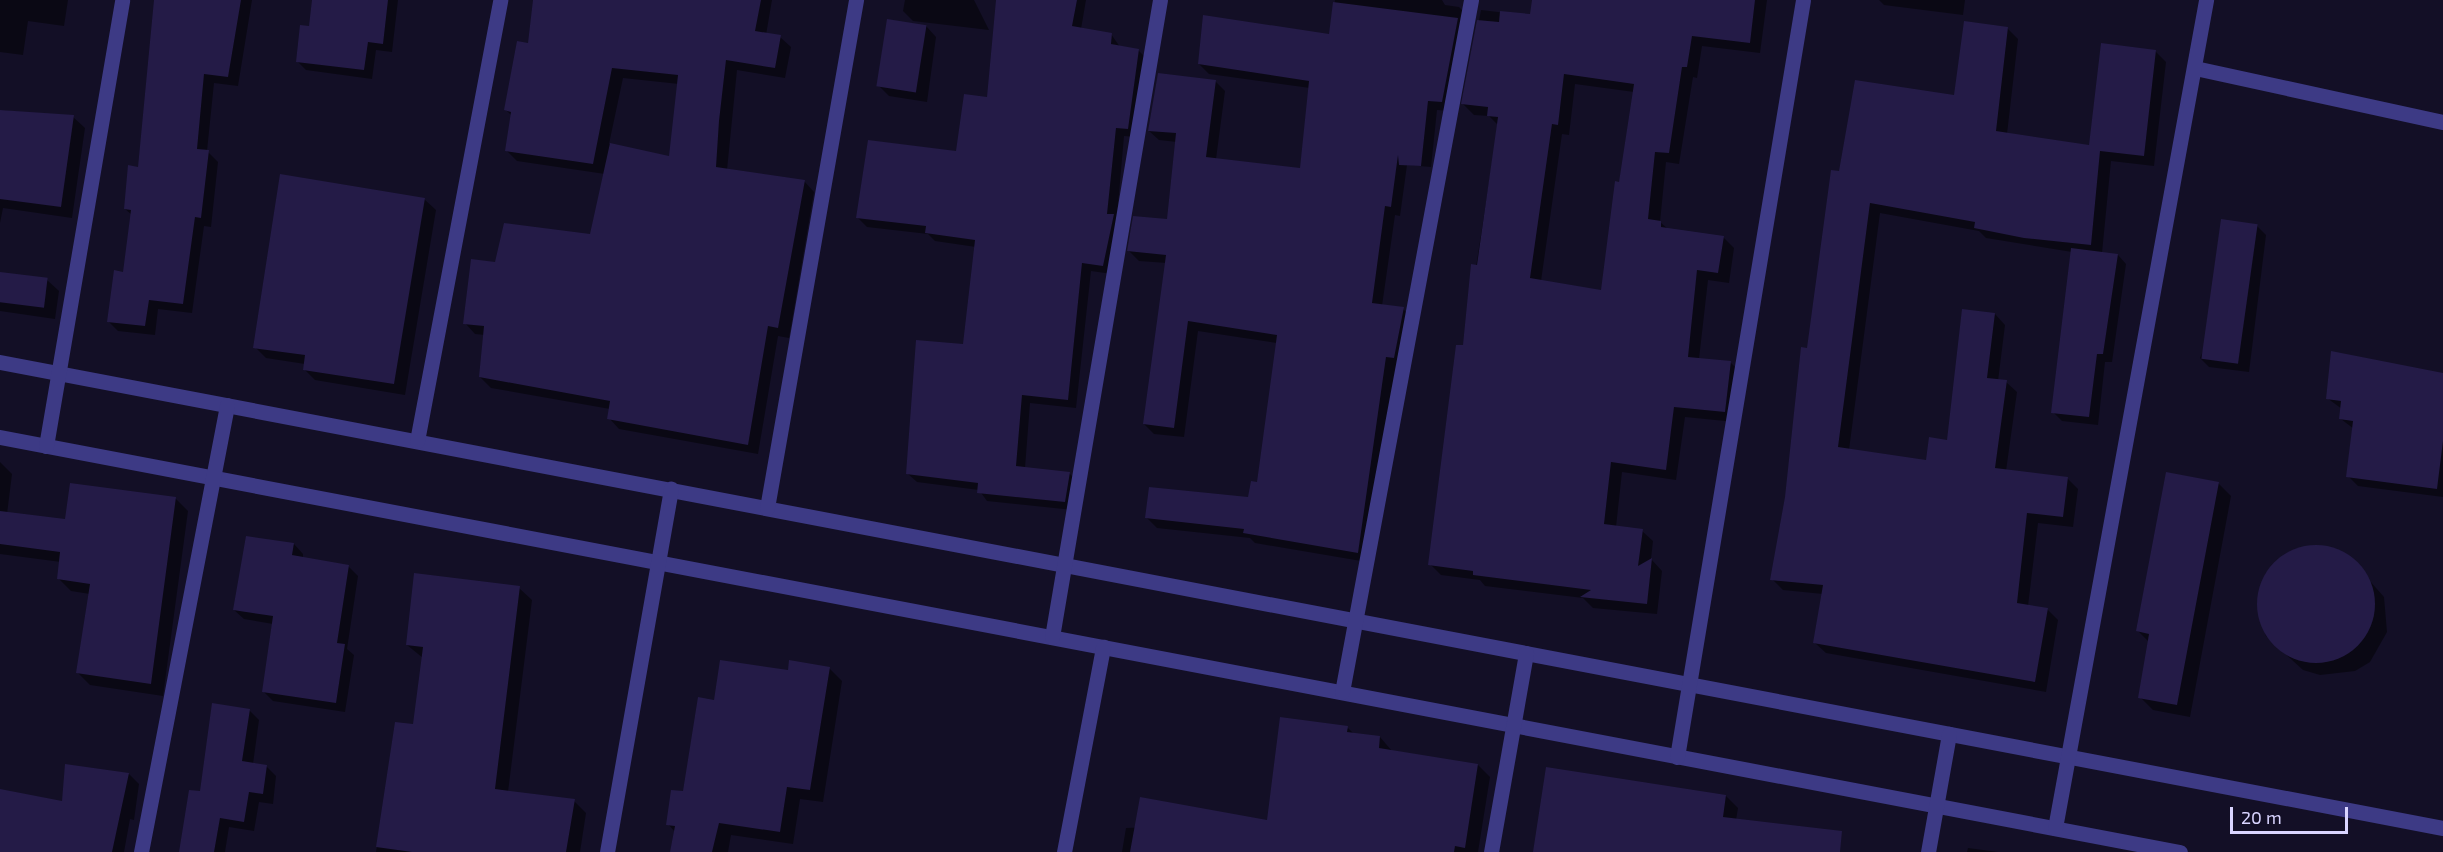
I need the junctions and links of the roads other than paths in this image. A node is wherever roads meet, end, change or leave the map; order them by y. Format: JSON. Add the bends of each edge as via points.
{"nodes":[{"id":1,"x":122,"y":0,"type":"edge"},
{"id":2,"x":500,"y":0,"type":"edge"},
{"id":3,"x":856,"y":0,"type":"edge"},
{"id":4,"x":1160,"y":0,"type":"edge"},
{"id":5,"x":1471,"y":0,"type":"edge"},
{"id":6,"x":1803,"y":0,"type":"edge"},
{"id":7,"x":2206,"y":0,"type":"edge"},
{"id":8,"x":2195,"y":68,"type":"junction"},
{"id":9,"x":2443,"y":122,"type":"edge"},
{"id":10,"x":0,"y":362,"type":"edge"},
{"id":11,"x":59,"y":373,"type":"junction"},
{"id":12,"x":227,"y":405,"type":"junction"},
{"id":13,"x":0,"y":437,"type":"edge"},
{"id":14,"x":417,"y":441,"type":"junction"},
{"id":15,"x":46,"y":446,"type":"junction"},
{"id":16,"x":213,"y":478,"type":"junction"},
{"id":17,"x":671,"y":489,"type":"junction"},
{"id":18,"x":767,"y":508,"type":"junction"},
{"id":19,"x":658,"y":563,"type":"junction"},
{"id":20,"x":1065,"y":565,"type":"junction"},
{"id":21,"x":1356,"y":621,"type":"junction"},
{"id":22,"x":1052,"y":637,"type":"junction"},
{"id":23,"x":1102,"y":647,"type":"junction"},
{"id":24,"x":1526,"y":653,"type":"junction"},
{"id":25,"x":1690,"y":684,"type":"junction"},
{"id":26,"x":1342,"y":692,"type":"junction"},
{"id":27,"x":1514,"y":725,"type":"junction"},
{"id":28,"x":1949,"y":734,"type":"junction"},
{"id":29,"x":1677,"y":756,"type":"junction"},
{"id":30,"x":2068,"y":756,"type":"junction"},
{"id":31,"x":1936,"y":806,"type":"junction"},
{"id":32,"x":2055,"y":828,"type":"junction"},
{"id":33,"x":2443,"y":828,"type":"edge"},
{"id":34,"x":141,"y":852,"type":"edge"},
{"id":35,"x":607,"y":852,"type":"edge"},
{"id":36,"x":1064,"y":852,"type":"edge"},
{"id":37,"x":1491,"y":852,"type":"edge"},
{"id":38,"x":1928,"y":852,"type":"edge"},
{"id":39,"x":2180,"y":852,"type":"edge"}],
"edges":[{"from":1,"to":11,"type":"street"},
{"from":2,"to":14,"type":"street"},
{"from":3,"to":18,"type":"street"},
{"from":4,"to":20,"type":"street"},
{"from":5,"to":21,"type":"street"},
{"from":6,"to":25,"type":"street"},
{"from":7,"to":8,"type":"street"},
{"from":8,"to":9,"type":"street"},
{"from":8,"to":30,"type":"street"},
{"from":10,"to":11,"type":"street"},
{"from":11,"to":12,"type":"street"},
{"from":11,"to":15,"type":"street"},
{"from":12,"to":14,"type":"street"},
{"from":12,"to":16,"type":"street"},
{"from":13,"to":15,"type":"street"},
{"from":14,"to":17,"type":"street"},
{"from":15,"to":16,"type":"street"},
{"from":16,"to":19,"type":"street"},
{"from":16,"to":34,"type":"street"},
{"from":17,"to":18,"type":"street"},
{"from":17,"to":19,"type":"street"},
{"from":18,"to":20,"type":"street"},
{"from":19,"to":22,"type":"street"},
{"from":19,"to":35,"type":"street"},
{"from":20,"to":21,"type":"street"},
{"from":20,"to":22,"type":"street"},
{"from":21,"to":24,"type":"street"},
{"from":21,"to":26,"type":"street"},
{"from":22,"to":23,"type":"street"},
{"from":23,"to":26,"type":"street"},
{"from":23,"to":36,"type":"street"},
{"from":24,"to":25,"type":"street"},
{"from":24,"to":27,"type":"street"},
{"from":25,"to":28,"type":"street"},
{"from":25,"to":29,"type":"street"},
{"from":26,"to":27,"type":"street"},
{"from":27,"to":29,"type":"street"},
{"from":27,"to":37,"type":"street"},
{"from":28,"to":30,"type":"street"},
{"from":28,"to":31,"type":"street"},
{"from":29,"to":31,"type":"street"},
{"from":30,"to":32,"type":"street"},
{"from":30,"to":33,"type":"street"},
{"from":31,"to":32,"type":"street"},
{"from":31,"to":38,"type":"street"},
{"from":32,"to":39,"type":"street"}]}
